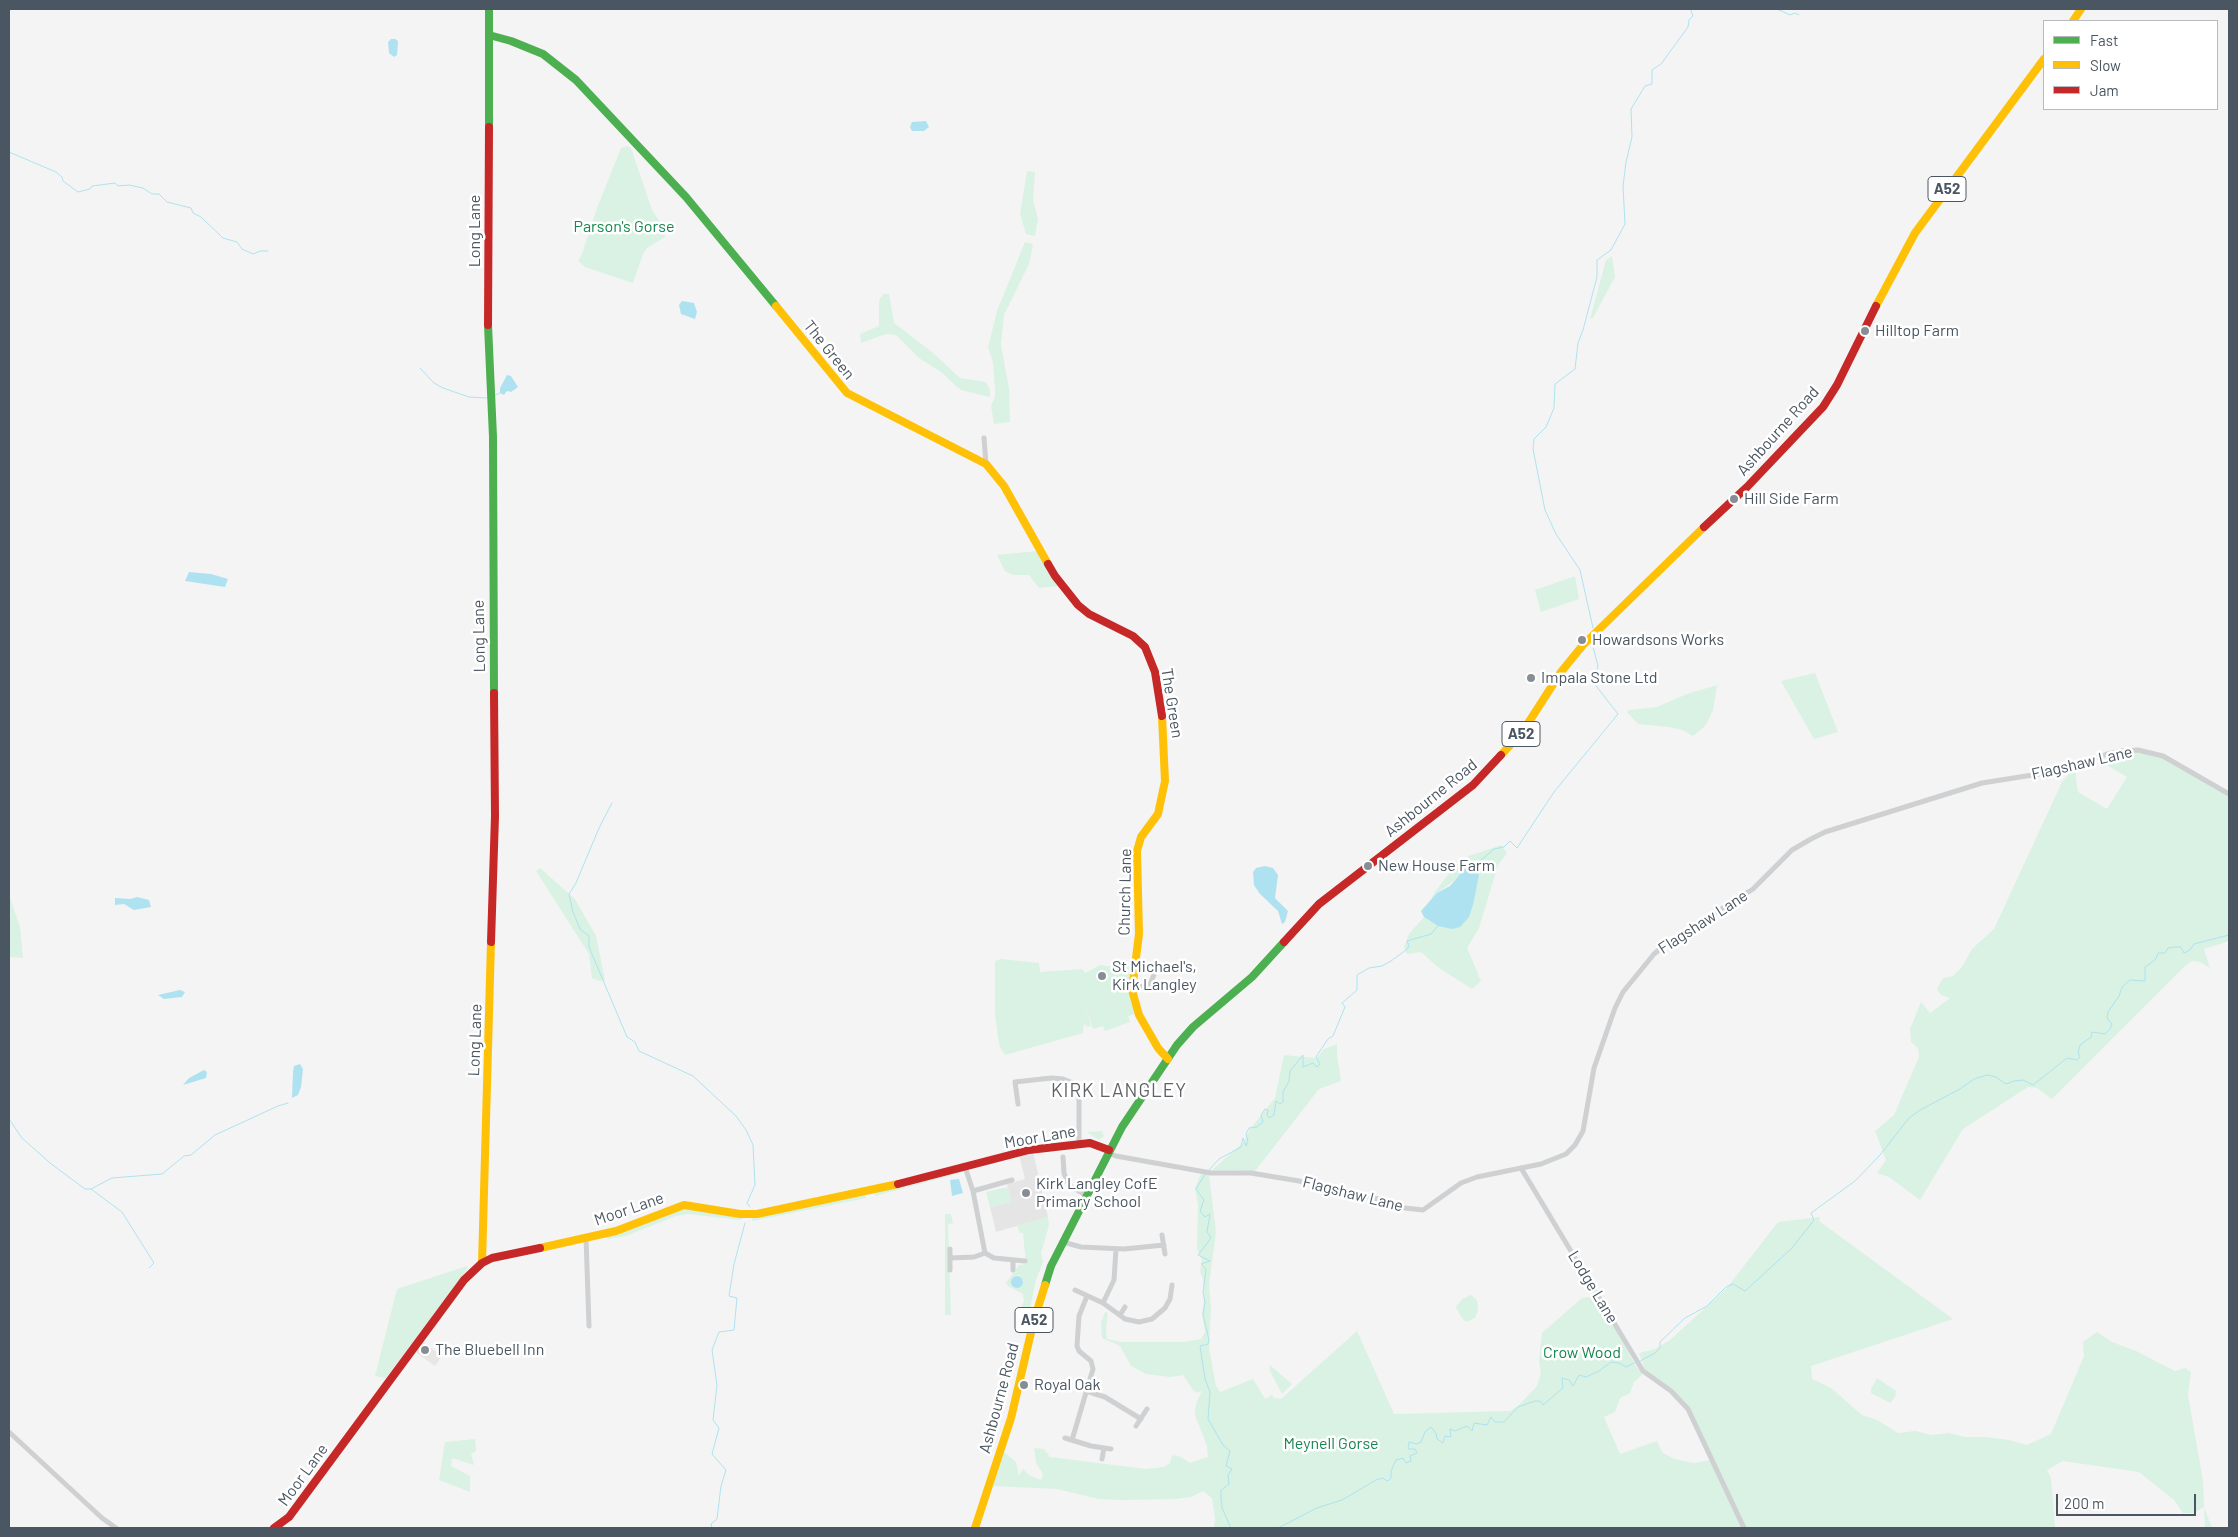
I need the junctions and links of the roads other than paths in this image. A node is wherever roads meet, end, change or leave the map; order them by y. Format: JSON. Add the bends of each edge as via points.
{"nodes":[{"id":1,"x":489,"y":9,"type":"edge"},
{"id":2,"x":2081,"y":9,"type":"edge"},
{"id":3,"x":2073,"y":20,"type":"edge"},
{"id":4,"x":489,"y":35,"type":"junction"},
{"id":5,"x":2043,"y":60,"type":"edge"},
{"id":6,"x":984,"y":438,"type":"dead end"},
{"id":7,"x":986,"y":464,"type":"junction"},
{"id":8,"x":1165,"y":754,"type":"joint"},
{"id":9,"x":2229,"y":794,"type":"edge"},
{"id":10,"x":1155,"y":972,"type":"dead end"},
{"id":11,"x":1150,"y":985,"type":"junction"},
{"id":12,"x":1133,"y":988,"type":"junction"},
{"id":13,"x":1157,"y":990,"type":"dead end"},
{"id":14,"x":1168,"y":1058,"type":"junction"},
{"id":15,"x":1018,"y":1104,"type":"dead end"},
{"id":16,"x":1079,"y":1143,"type":"junction"},
{"id":17,"x":1109,"y":1151,"type":"junction"},
{"id":18,"x":1063,"y":1156,"type":"dead end"},
{"id":19,"x":965,"y":1167,"type":"junction"},
{"id":20,"x":1521,"y":1168,"type":"junction"},
{"id":21,"x":1012,"y":1180,"type":"dead end"},
{"id":22,"x":972,"y":1191,"type":"junction"},
{"id":23,"x":1086,"y":1195,"type":"junction"},
{"id":24,"x":1162,"y":1235,"type":"dead end"},
{"id":25,"x":586,"y":1237,"type":"junction"},
{"id":26,"x":1062,"y":1242,"type":"junction"},
{"id":27,"x":1164,"y":1245,"type":"junction"},
{"id":28,"x":950,"y":1249,"type":"dead end"},
{"id":29,"x":1116,"y":1249,"type":"junction"},
{"id":30,"x":986,"y":1253,"type":"junction"},
{"id":31,"x":1165,"y":1254,"type":"dead end"},
{"id":32,"x":950,"y":1258,"type":"junction"},
{"id":33,"x":1013,"y":1260,"type":"junction"},
{"id":34,"x":1025,"y":1261,"type":"dead end"},
{"id":35,"x":482,"y":1263,"type":"junction"},
{"id":36,"x":950,"y":1270,"type":"dead end"},
{"id":37,"x":1012,"y":1270,"type":"dead end"},
{"id":38,"x":1172,"y":1285,"type":"dead end"},
{"id":39,"x":1075,"y":1290,"type":"dead end"},
{"id":40,"x":1088,"y":1296,"type":"junction"},
{"id":41,"x":1103,"y":1303,"type":"junction"},
{"id":42,"x":1125,"y":1307,"type":"dead end"},
{"id":43,"x":1165,"y":1308,"type":"junction"},
{"id":44,"x":1171,"y":1312,"type":"dead end"},
{"id":45,"x":1120,"y":1315,"type":"junction"},
{"id":46,"x":589,"y":1326,"type":"dead end"},
{"id":47,"x":1086,"y":1391,"type":"junction"},
{"id":48,"x":1147,"y":1409,"type":"dead end"},
{"id":49,"x":1141,"y":1419,"type":"junction"},
{"id":50,"x":1136,"y":1426,"type":"dead end"},
{"id":51,"x":9,"y":1432,"type":"edge"},
{"id":52,"x":1065,"y":1438,"type":"dead end"},
{"id":53,"x":1072,"y":1440,"type":"junction"},
{"id":54,"x":1104,"y":1448,"type":"junction"},
{"id":55,"x":1111,"y":1449,"type":"dead end"},
{"id":56,"x":1102,"y":1459,"type":"dead end"},
{"id":57,"x":279,"y":1527,"type":"edge"},
{"id":58,"x":116,"y":1528,"type":"edge"},
{"id":59,"x":975,"y":1528,"type":"edge"},
{"id":60,"x":1744,"y":1528,"type":"edge"}],
"edges":[{"from":1,"to":4,"type":"main road","name":"Long Lane"},
{"from":2,"to":3,"type":"main road"},
{"from":4,"to":7,"type":"main road","name":"The Green","via":[[543,54],[576,80],[686,197],[848,393]]},
{"from":4,"to":35,"type":"main road","name":"Long Lane","via":[[488,333],[493,437],[495,816]]},
{"from":5,"to":14,"type":"main road","name":"Ashbourne Road","number":"A52","via":[[1915,234],[1837,385],[1812,419],[1747,487],[1583,645],[1523,731],[1473,785],[1319,904],[1252,977],[1194,1027]]},
{"from":6,"to":7,"type":"street"},
{"from":7,"to":8,"type":"main road","name":"The Green","via":[[1004,486],[1055,576],[1078,605],[1133,636],[1145,647],[1155,672]]},
{"from":8,"to":12,"type":"main road","name":"Church Lane","via":[[1162,806],[1141,837],[1137,851],[1139,934]]},
{"from":9,"to":20,"type":"street","name":"Flagshaw Lane","via":[[2163,756],[2138,750],[2122,751],[2064,770],[1973,786],[1811,839],[1792,850],[1753,889],[1692,926],[1654,954],[1623,992],[1615,1008],[1594,1068],[1586,1120],[1576,1145],[1556,1159]]},
{"from":10,"to":11,"type":"street"},
{"from":11,"to":12,"type":"street"},
{"from":11,"to":13,"type":"street"},
{"from":12,"to":14,"type":"main road","name":"Church Lane","via":[[1139,1015],[1158,1048]]},
{"from":14,"to":17,"type":"main road","name":"Ashbourne Road","number":"A52"},
{"from":15,"to":16,"type":"street","via":[[1015,1082],[1051,1078],[1072,1083],[1080,1096]]},
{"from":16,"to":17,"type":"main road","name":"Moor Lane","via":[[1090,1143]]},
{"from":16,"to":19,"type":"main road","name":"Moor Lane","via":[[1029,1150]]},
{"from":17,"to":20,"type":"street","name":"Flagshaw Lane","via":[[1116,1156],[1211,1173],[1250,1173],[1299,1181],[1423,1210],[1461,1183]]},
{"from":17,"to":23,"type":"main road","name":"Ashbourne Road","number":"A52"},
{"from":18,"to":23,"type":"street","via":[[1067,1181]]},
{"from":19,"to":22,"type":"street"},
{"from":19,"to":25,"type":"main road","name":"Moor Lane","via":[[866,1192],[757,1214],[684,1204],[616,1231]]},
{"from":20,"to":60,"type":"street","name":"Lodge Lane","via":[[1643,1371],[1671,1391],[1688,1409]]},
{"from":21,"to":22,"type":"street"},
{"from":22,"to":30,"type":"street"},
{"from":23,"to":26,"type":"main road","name":"Ashbourne Road","number":"A52"},
{"from":24,"to":27,"type":"street"},
{"from":25,"to":35,"type":"main road","name":"Moor Lane"},
{"from":25,"to":46,"type":"street"},
{"from":26,"to":29,"type":"street","via":[[1081,1247]]},
{"from":26,"to":59,"type":"main road","name":"Ashbourne Road","number":"A52","via":[[1043,1289],[1011,1418]]},
{"from":27,"to":29,"type":"street"},
{"from":27,"to":31,"type":"street"},
{"from":28,"to":32,"type":"street"},
{"from":29,"to":41,"type":"street","via":[[1114,1280]]},
{"from":30,"to":32,"type":"street"},
{"from":30,"to":33,"type":"street","via":[[994,1258]]},
{"from":32,"to":36,"type":"street"},
{"from":33,"to":34,"type":"street"},
{"from":33,"to":37,"type":"street"},
{"from":35,"to":57,"type":"main road","name":"Moor Lane","via":[[464,1280]]},
{"from":38,"to":43,"type":"street"},
{"from":39,"to":40,"type":"street"},
{"from":40,"to":41,"type":"street"},
{"from":40,"to":47,"type":"street","via":[[1079,1316],[1076,1340],[1079,1351],[1093,1365]]},
{"from":41,"to":45,"type":"street"},
{"from":42,"to":45,"type":"street"},
{"from":43,"to":44,"type":"street"},
{"from":43,"to":45,"type":"street","via":[[1146,1321],[1132,1321]]},
{"from":47,"to":49,"type":"street","via":[[1110,1400]]},
{"from":47,"to":53,"type":"street"},
{"from":48,"to":49,"type":"street"},
{"from":49,"to":50,"type":"street"},
{"from":51,"to":58,"type":"street"},
{"from":52,"to":53,"type":"street"},
{"from":53,"to":54,"type":"street"},
{"from":54,"to":55,"type":"street"},
{"from":54,"to":56,"type":"street"}]}
